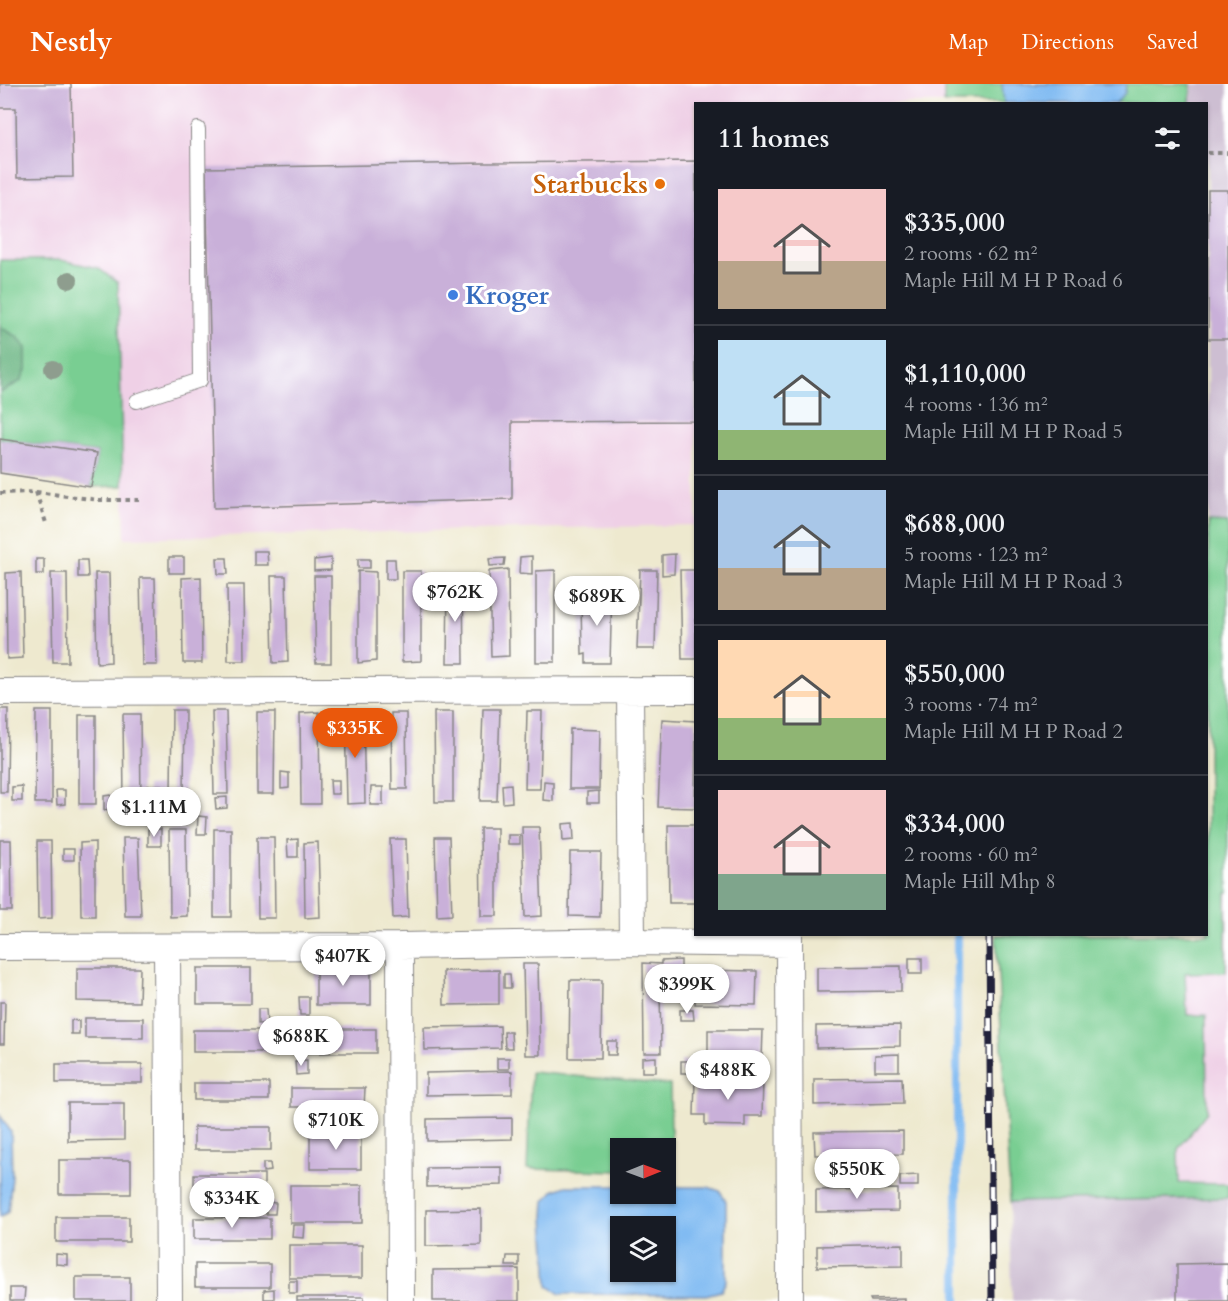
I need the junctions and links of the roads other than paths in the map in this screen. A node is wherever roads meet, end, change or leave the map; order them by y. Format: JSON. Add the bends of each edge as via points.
{"nodes":[{"id":1,"x":198,"y":129,"type":"dead end"},
{"id":2,"x":137,"y":401,"type":"dead end"},
{"id":3,"x":630,"y":690,"type":"junction"},
{"id":4,"x":694,"y":690,"type":"edge"},
{"id":5,"x":0,"y":692,"type":"edge"},
{"id":6,"x":789,"y":940,"type":"edge"},
{"id":7,"x":632,"y":942,"type":"junction"},
{"id":8,"x":167,"y":946,"type":"junction"},
{"id":9,"x":400,"y":946,"type":"junction"},
{"id":10,"x":0,"y":947,"type":"edge"},
{"id":11,"x":169,"y":1301,"type":"edge"},
{"id":12,"x":401,"y":1301,"type":"edge"},
{"id":13,"x":790,"y":1301,"type":"edge"}],
"edges":[{"from":1,"to":2,"type":"lane","via":[[200,380]]},
{"from":3,"to":4,"type":"street"},
{"from":3,"to":5,"type":"street"},
{"from":3,"to":7,"type":"street"},
{"from":6,"to":7,"type":"street"},
{"from":6,"to":13,"type":"street"},
{"from":7,"to":9,"type":"street"},
{"from":8,"to":9,"type":"street"},
{"from":8,"to":10,"type":"street"},
{"from":8,"to":11,"type":"street"},
{"from":9,"to":12,"type":"street"}]}
